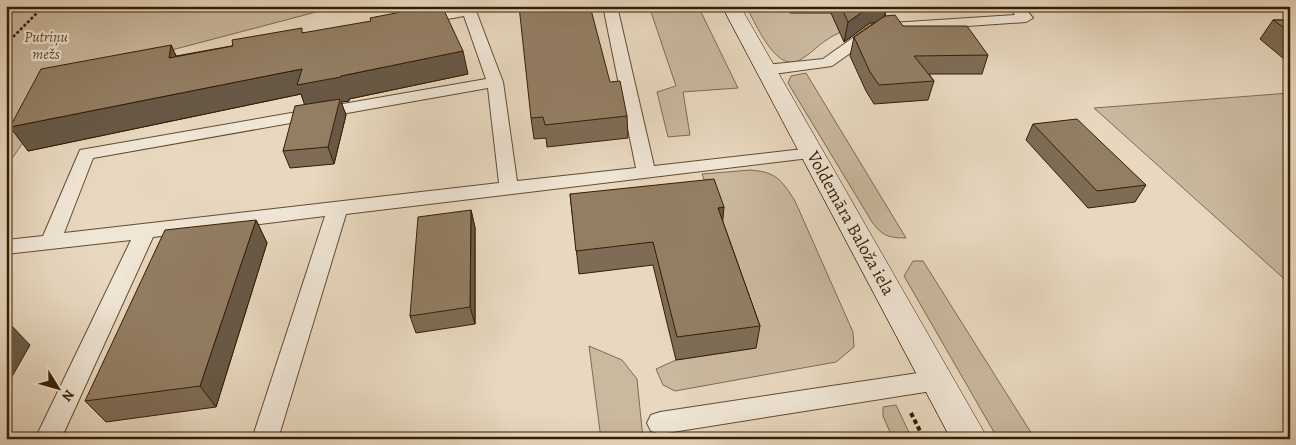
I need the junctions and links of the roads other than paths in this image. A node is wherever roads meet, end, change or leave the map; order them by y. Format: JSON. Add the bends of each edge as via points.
{"nodes":[{"id":1,"x":610,"y":6,"type":"edge"},
{"id":2,"x":731,"y":6,"type":"edge"},
{"id":3,"x":1015,"y":6,"type":"edge"},
{"id":4,"x":402,"y":23,"type":"edge"},
{"id":5,"x":766,"y":70,"type":"junction"},
{"id":6,"x":495,"y":82,"type":"junction"},
{"id":7,"x":812,"y":153,"type":"junction"},
{"id":8,"x":646,"y":172,"type":"junction"},
{"id":9,"x":509,"y":188,"type":"junction"},
{"id":10,"x":338,"y":208,"type":"junction"},
{"id":11,"x":146,"y":230,"type":"junction"},
{"id":12,"x":51,"y":241,"type":"junction"},
{"id":13,"x":7,"y":246,"type":"edge"},
{"id":14,"x":938,"y":380,"type":"junction"},
{"id":15,"x":660,"y":423,"type":"dead end"},
{"id":16,"x":48,"y":439,"type":"edge"},
{"id":17,"x":265,"y":439,"type":"edge"},
{"id":18,"x":970,"y":439,"type":"edge"}],
"edges":[{"from":1,"to":8,"type":"lane"},
{"from":2,"to":5,"type":"main road","name":"Voldemāra Baloža iela"},
{"from":3,"to":5,"type":"lane","via":[[1026,18],[876,28],[827,63]]},
{"from":4,"to":6,"type":"lane","via":[[469,11]]},
{"from":5,"to":7,"type":"main road","name":"Voldemāra Baloža iela"},
{"from":6,"to":9,"type":"lane"},
{"from":6,"to":12,"type":"lane","via":[[86,154]]},
{"from":7,"to":8,"type":"lane"},
{"from":7,"to":14,"type":"main road","name":"Voldemāra Baloža iela"},
{"from":8,"to":9,"type":"lane"},
{"from":9,"to":10,"type":"lane"},
{"from":10,"to":11,"type":"lane"},
{"from":10,"to":17,"type":"lane"},
{"from":11,"to":12,"type":"lane"},
{"from":11,"to":16,"type":"lane"},
{"from":12,"to":13,"type":"lane"},
{"from":14,"to":15,"type":"lane"},
{"from":14,"to":18,"type":"main road","name":"Voldemāra Baloža iela"}]}
